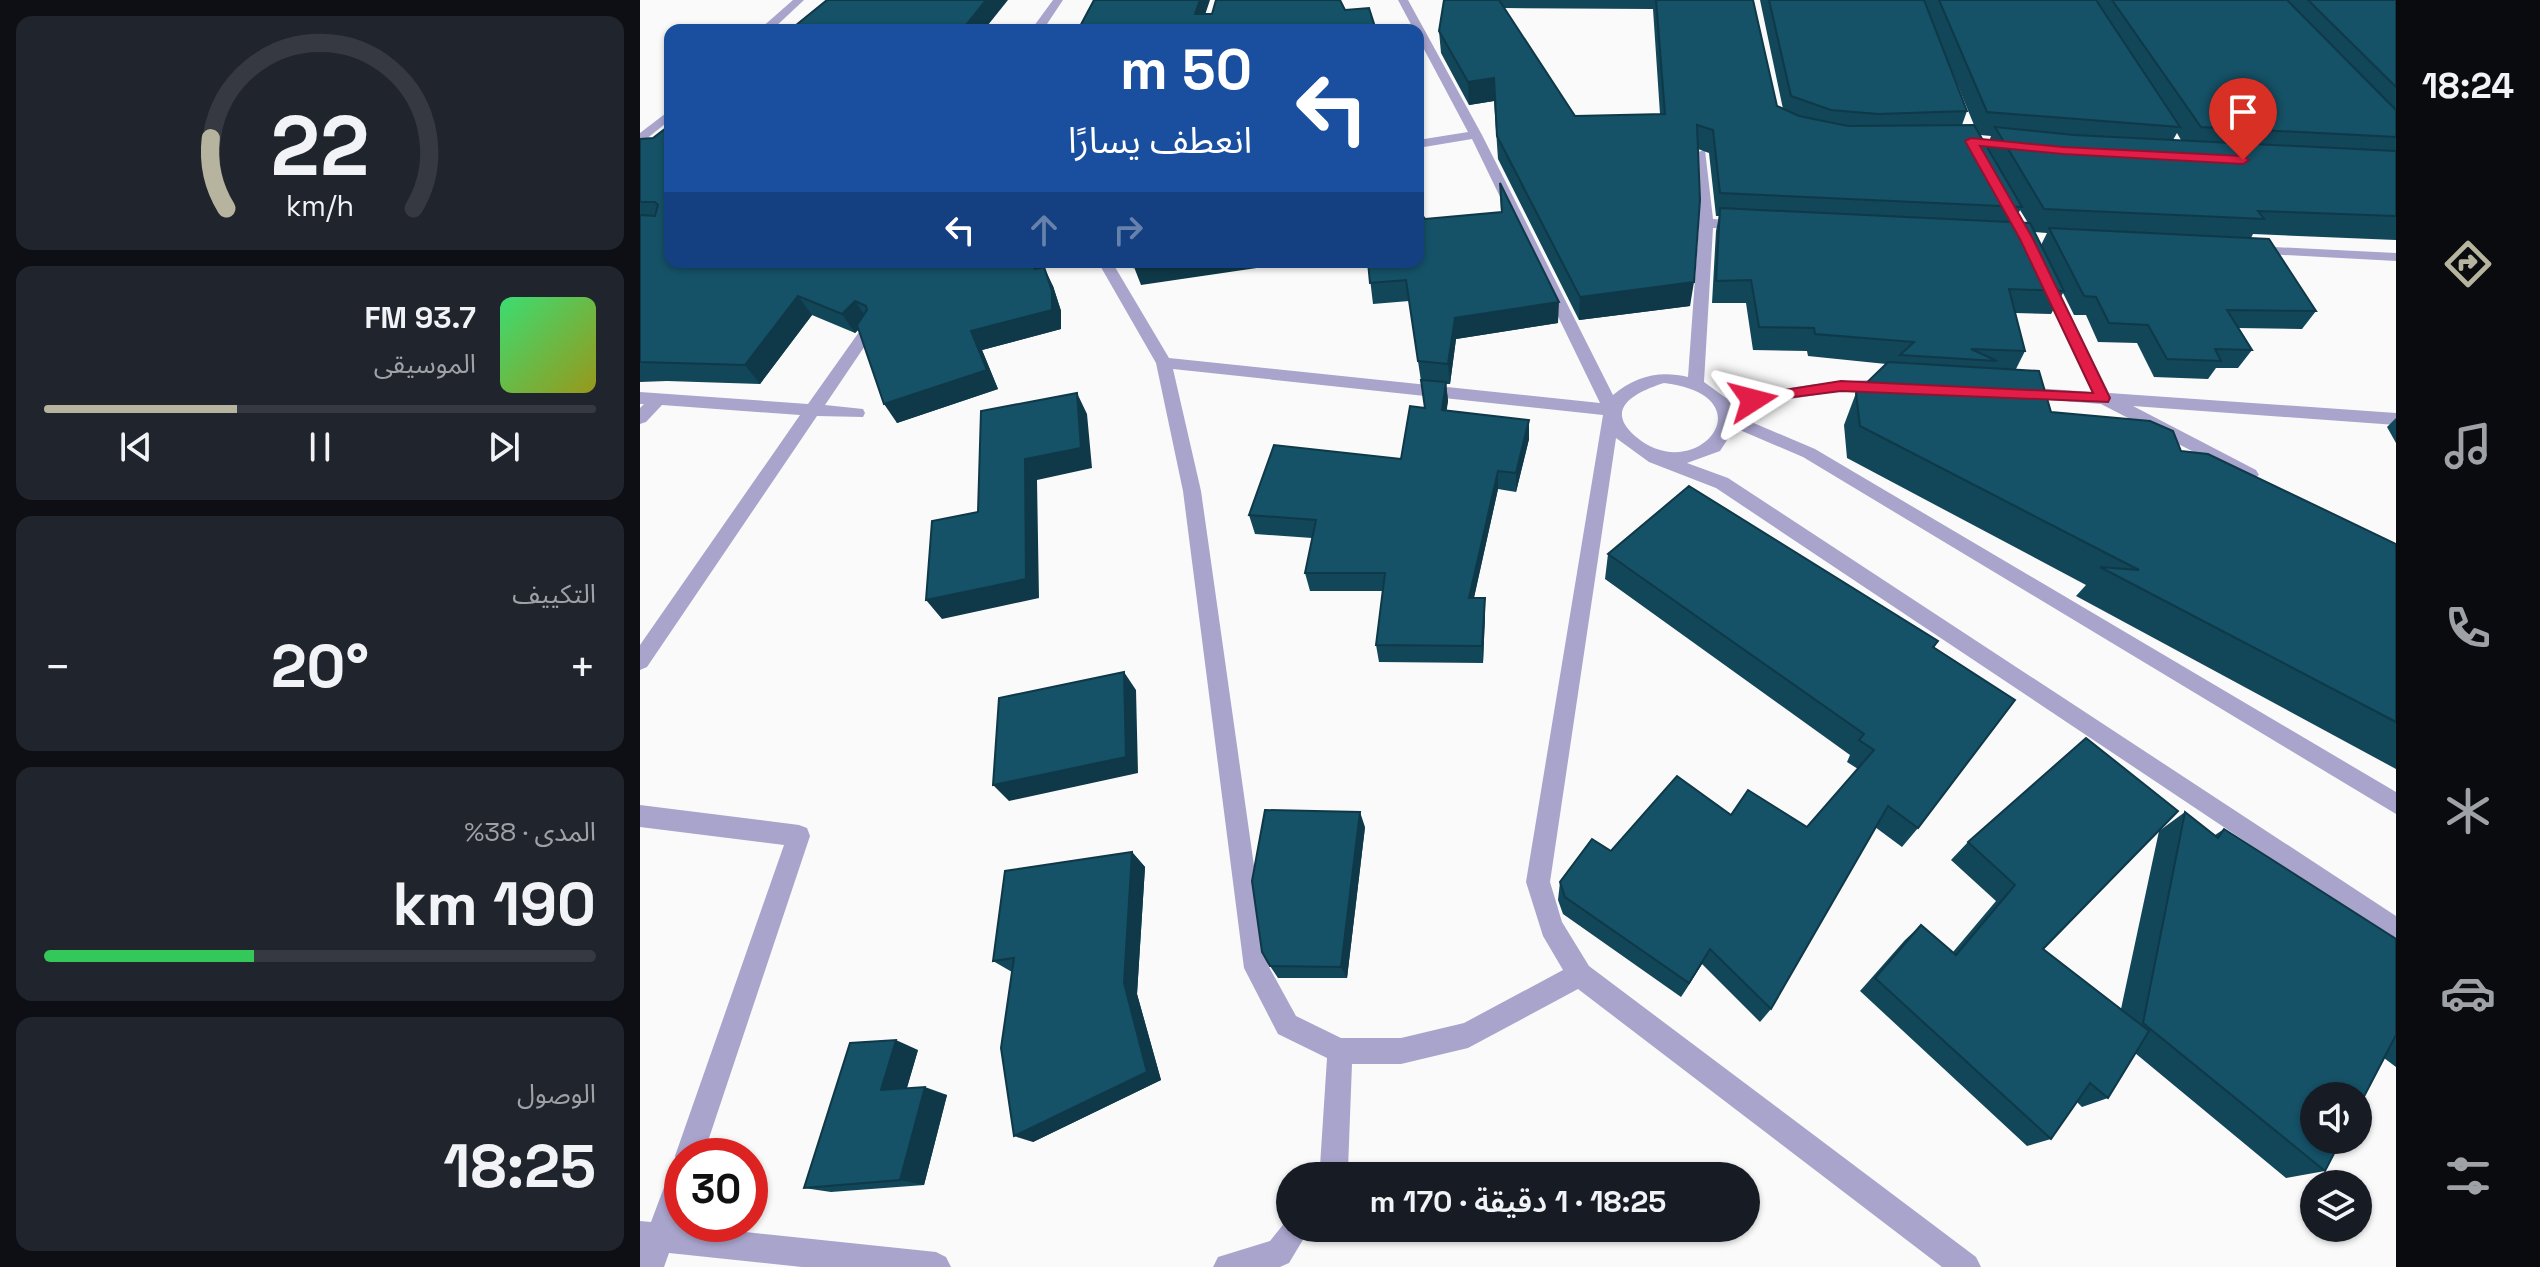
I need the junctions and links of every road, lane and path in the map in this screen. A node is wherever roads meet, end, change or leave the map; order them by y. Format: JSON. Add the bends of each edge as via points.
{"nodes":[{"id":1,"x":799,"y":0,"type":"edge"},
{"id":2,"x":1058,"y":0,"type":"edge"},
{"id":3,"x":1403,"y":0,"type":"edge"},
{"id":4,"x":772,"y":24,"type":"edge"},
{"id":5,"x":1041,"y":24,"type":"edge"},
{"id":6,"x":1416,"y":24,"type":"edge"},
{"id":7,"x":1424,"y":39,"type":"edge"},
{"id":8,"x":664,"y":119,"type":"edge"},
{"id":9,"x":1476,"y":135,"type":"junction"},
{"id":10,"x":640,"y":140,"type":"edge"},
{"id":11,"x":1424,"y":143,"type":"edge"},
{"id":12,"x":1700,"y":153,"type":"edge"},
{"id":13,"x":1706,"y":223,"type":"junction"},
{"id":14,"x":1752,"y":225,"type":"edge"},
{"id":15,"x":2242,"y":249,"type":"edge"},
{"id":16,"x":2396,"y":257,"type":"edge"},
{"id":17,"x":2039,"y":265,"type":"edge"},
{"id":18,"x":1109,"y":268,"type":"edge"},
{"id":19,"x":869,"y":328,"type":"edge"},
{"id":20,"x":1164,"y":363,"type":"junction"},
{"id":21,"x":1696,"y":384,"type":"junction"},
{"id":22,"x":1906,"y":387,"type":"edge"},
{"id":23,"x":1996,"y":392,"type":"edge"},
{"id":24,"x":649,"y":398,"type":"edge"},
{"id":25,"x":2103,"y":398,"type":"junction"},
{"id":26,"x":814,"y":410,"type":"junction"},
{"id":27,"x":1612,"y":410,"type":"junction"},
{"id":28,"x":1726,"y":412,"type":"junction"},
{"id":29,"x":857,"y":413,"type":"dead end"},
{"id":30,"x":640,"y":418,"type":"edge"},
{"id":31,"x":2396,"y":419,"type":"edge"},
{"id":32,"x":1655,"y":458,"type":"junction"},
{"id":33,"x":2270,"y":485,"type":"edge"},
{"id":34,"x":640,"y":661,"type":"edge"},
{"id":35,"x":2396,"y":804,"type":"edge"},
{"id":36,"x":640,"y":816,"type":"edge"},
{"id":37,"x":2396,"y":930,"type":"edge"},
{"id":38,"x":1580,"y":975,"type":"junction"},
{"id":39,"x":1340,"y":1051,"type":"junction"},
{"id":40,"x":695,"y":1138,"type":"edge"},
{"id":41,"x":1334,"y":1162,"type":"edge"},
{"id":42,"x":664,"y":1210,"type":"edge"},
{"id":43,"x":650,"y":1236,"type":"edge"},
{"id":44,"x":1286,"y":1242,"type":"edge"},
{"id":45,"x":649,"y":1267,"type":"edge"},
{"id":46,"x":936,"y":1267,"type":"edge"},
{"id":47,"x":1228,"y":1267,"type":"edge"},
{"id":48,"x":1966,"y":1267,"type":"edge"}],
"edges":[{"from":1,"to":4,"type":"street"},
{"from":2,"to":5,"type":"street"},
{"from":3,"to":6,"type":"street"},
{"from":7,"to":9,"type":"street"},
{"from":8,"to":10,"type":"street"},
{"from":9,"to":11,"type":"street"},
{"from":9,"to":27,"type":"street"},
{"from":12,"to":13,"type":"street"},
{"from":13,"to":14,"type":"street"},
{"from":13,"to":21,"type":"street"},
{"from":15,"to":16,"type":"street"},
{"from":17,"to":25,"type":"street"},
{"from":18,"to":20,"type":"street"},
{"from":19,"to":26,"type":"street"},
{"from":20,"to":27,"type":"street"},
{"from":20,"to":39,"type":"street","via":[[1192,491],[1256,968],[1287,1025]]},
{"from":21,"to":27,"type":"street","via":[[1646,380],[1618,397]]},
{"from":21,"to":28,"type":"street","via":[[1712,393]]},
{"from":22,"to":28,"type":"street","via":[[1841,386]]},
{"from":23,"to":25,"type":"street"},
{"from":24,"to":26,"type":"street"},
{"from":24,"to":30,"type":"street"},
{"from":25,"to":31,"type":"street"},
{"from":25,"to":33,"type":"street"},
{"from":26,"to":29,"type":"street"},
{"from":26,"to":34,"type":"street"},
{"from":27,"to":32,"type":"street","via":[[1615,428]]},
{"from":27,"to":38,"type":"street","via":[[1538,882],[1552,927]]},
{"from":28,"to":32,"type":"street","via":[[1724,436],[1713,447]]},
{"from":28,"to":35,"type":"street","via":[[1809,453]]},
{"from":32,"to":37,"type":"street","via":[[1722,483]]},
{"from":36,"to":40,"type":"street","via":[[799,836]]},
{"from":38,"to":39,"type":"street","via":[[1468,1035],[1401,1051]]},
{"from":38,"to":48,"type":"street"},
{"from":39,"to":41,"type":"street"},
{"from":42,"to":43,"type":"street"},
{"from":43,"to":45,"type":"street"},
{"from":43,"to":46,"type":"street"},
{"from":44,"to":47,"type":"street","via":[[1279,1253]]}]}
